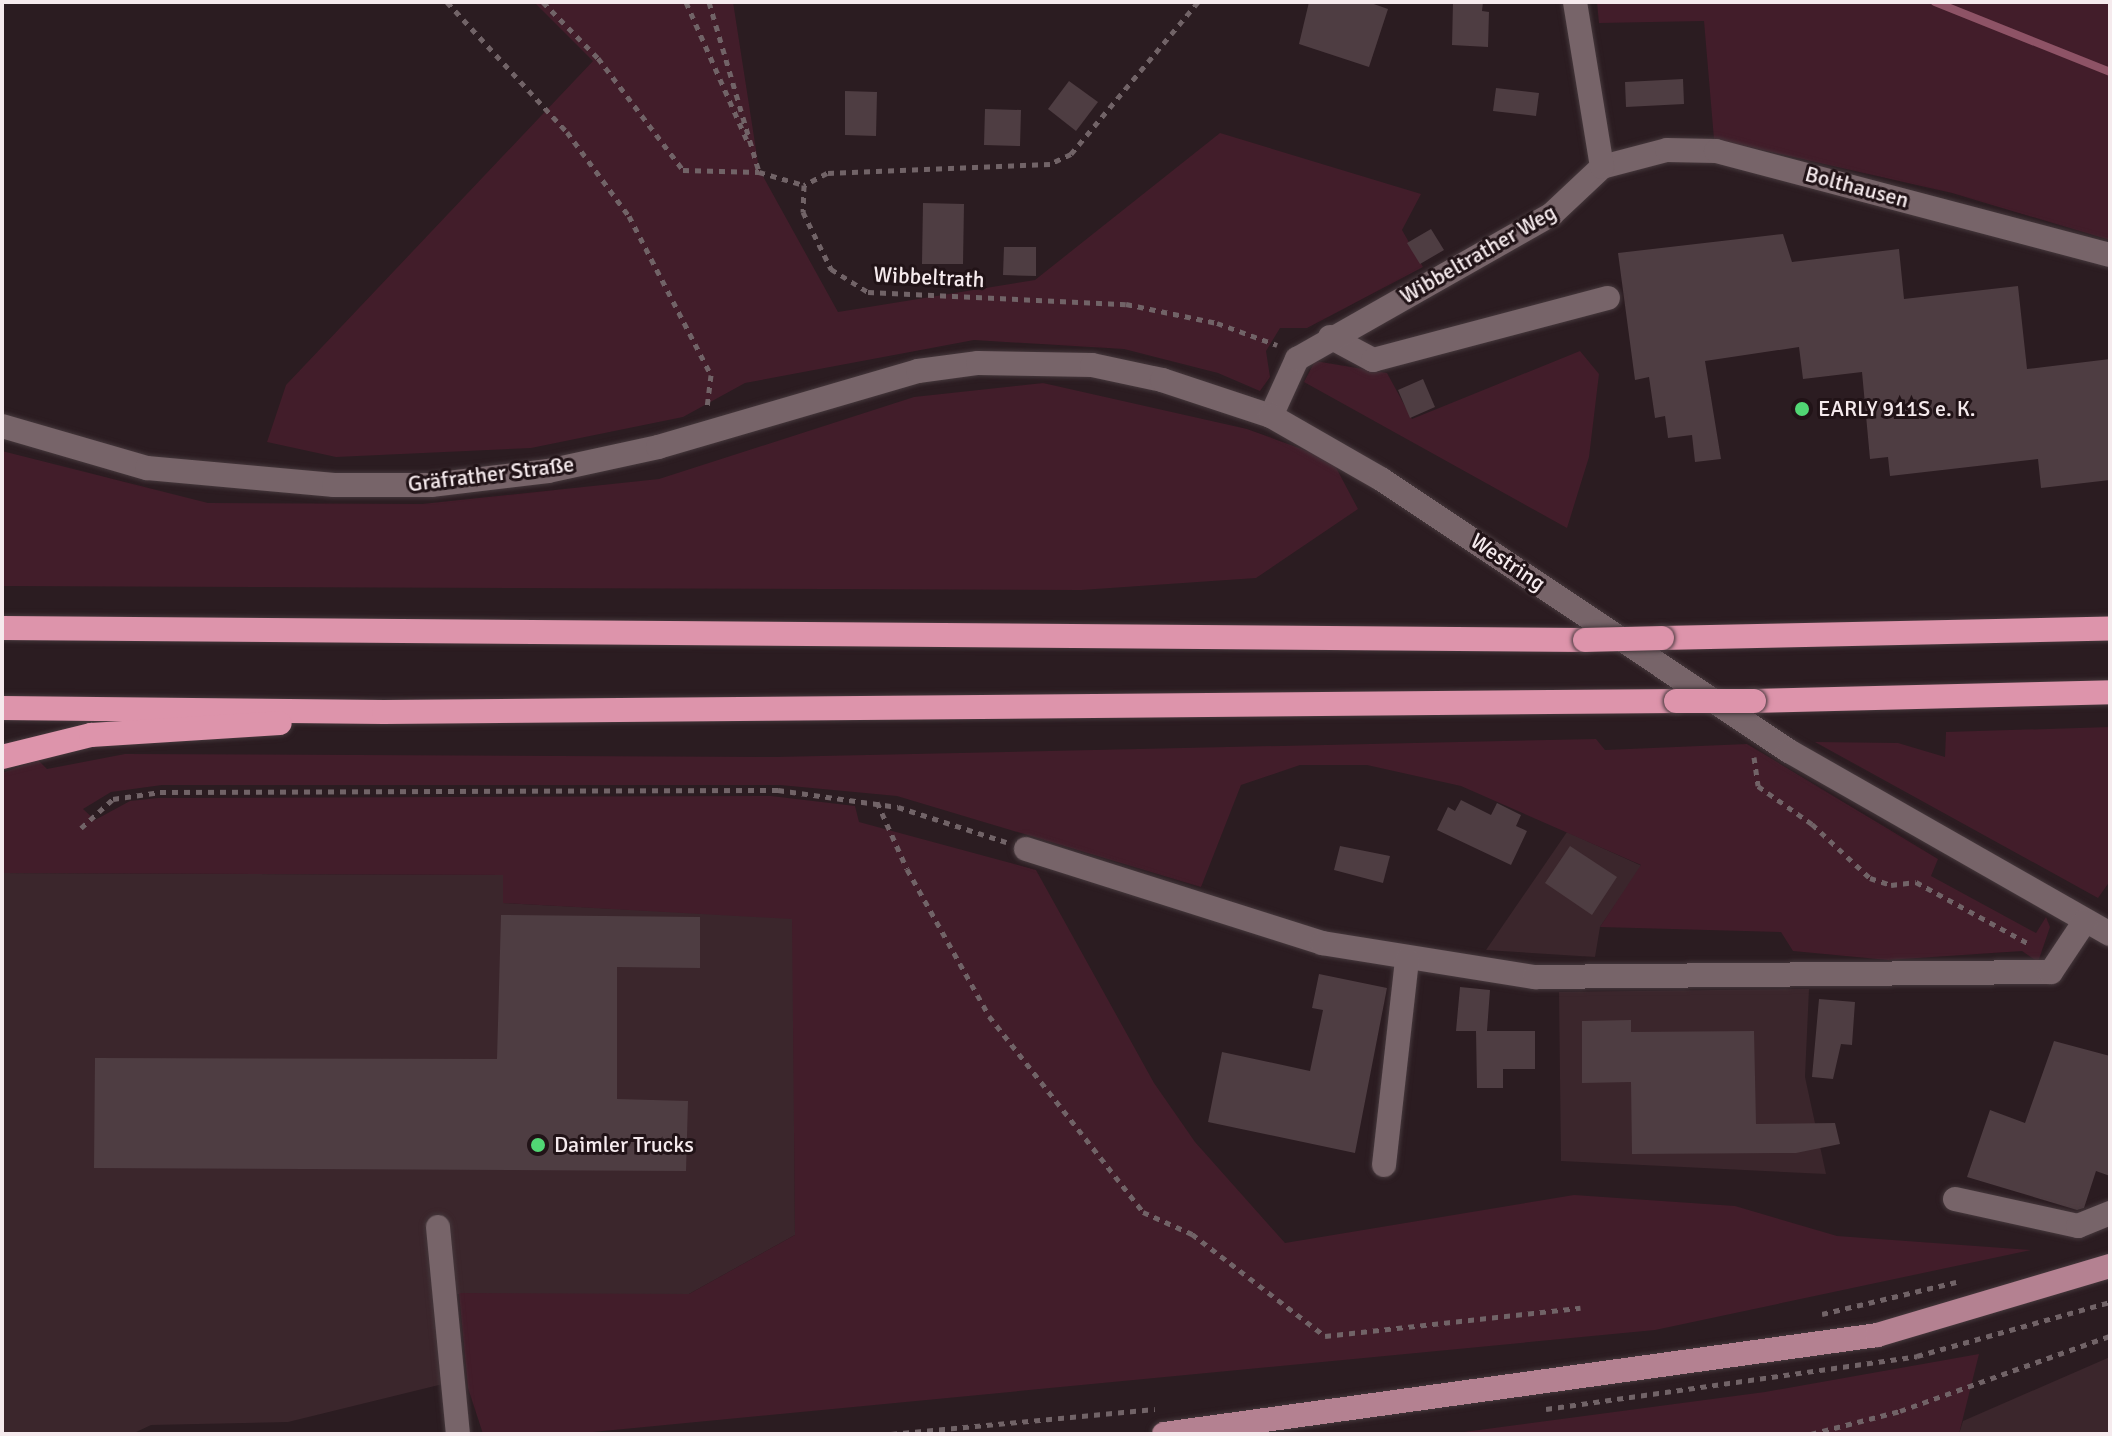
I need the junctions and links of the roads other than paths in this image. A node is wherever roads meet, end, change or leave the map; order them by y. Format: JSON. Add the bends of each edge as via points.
{"nodes":[{"id":1,"x":1575,"y":2,"type":"edge"},
{"id":2,"x":1602,"y":167,"type":"junction"},
{"id":3,"x":2110,"y":255,"type":"edge"},
{"id":4,"x":1608,"y":298,"type":"dead end"},
{"id":5,"x":1330,"y":337,"type":"junction"},
{"id":6,"x":878,"y":379,"type":"joint"},
{"id":7,"x":1271,"y":416,"type":"junction"},
{"id":8,"x":2,"y":426,"type":"edge"},
{"id":9,"x":2,"y":628,"type":"edge"},
{"id":10,"x":2110,"y":629,"type":"edge"},
{"id":11,"x":2110,"y":692,"type":"edge"},
{"id":12,"x":2,"y":708,"type":"edge"},
{"id":13,"x":384,"y":712,"type":"junction"},
{"id":14,"x":2,"y":757,"type":"edge"},
{"id":15,"x":1026,"y":849,"type":"road end"},
{"id":16,"x":2103,"y":926,"type":"edge"},
{"id":17,"x":1407,"y":959,"type":"junction"},
{"id":18,"x":1384,"y":1165,"type":"dead end"},
{"id":19,"x":1955,"y":1199,"type":"dead end"},
{"id":20,"x":2110,"y":1213,"type":"edge"},
{"id":21,"x":438,"y":1227,"type":"dead end"},
{"id":22,"x":2110,"y":1266,"type":"edge"},
{"id":23,"x":458,"y":1434,"type":"edge"},
{"id":24,"x":1164,"y":1434,"type":"edge"}],
"edges":[{"from":1,"to":2,"type":"street"},
{"from":2,"to":3,"type":"street","name":"Bolthausen","via":[[1667,150],[1716,151]]},
{"from":2,"to":5,"type":"street","name":"Wibbeltrather Weg","via":[[1552,214]]},
{"from":4,"to":5,"type":"street","via":[[1373,360]]},
{"from":5,"to":7,"type":"street","name":"Wibbeltrather Weg","via":[[1297,359]]},
{"from":6,"to":7,"type":"street","name":"Westring","via":[[978,363],[1092,365],[1206,392]]},
{"from":6,"to":8,"type":"street","name":"Gräfrather Straße","via":[[769,415],[702,421],[548,471],[431,485],[334,485],[147,468]]},
{"from":7,"to":16,"type":"street","name":"Westring","via":[[1432,511],[1874,803]]},
{"from":9,"to":10,"type":"highway","bridge":true,"via":[[1585,640]]},
{"from":11,"to":13,"type":"highway","bridge":true,"via":[[1754,701]]},
{"from":12,"to":13,"type":"highway"},
{"from":13,"to":14,"type":"highway","via":[[193,733],[91,735]]},
{"from":15,"to":17,"type":"street","via":[[1322,943]]},
{"from":16,"to":17,"type":"street","name":"Westring","via":[[2051,972],[1535,977]]},
{"from":17,"to":18,"type":"street"},
{"from":19,"to":20,"type":"street","via":[[2078,1226]]},
{"from":21,"to":23,"type":"street"},
{"from":22,"to":24,"type":"main road","via":[[1877,1335]]}]}
